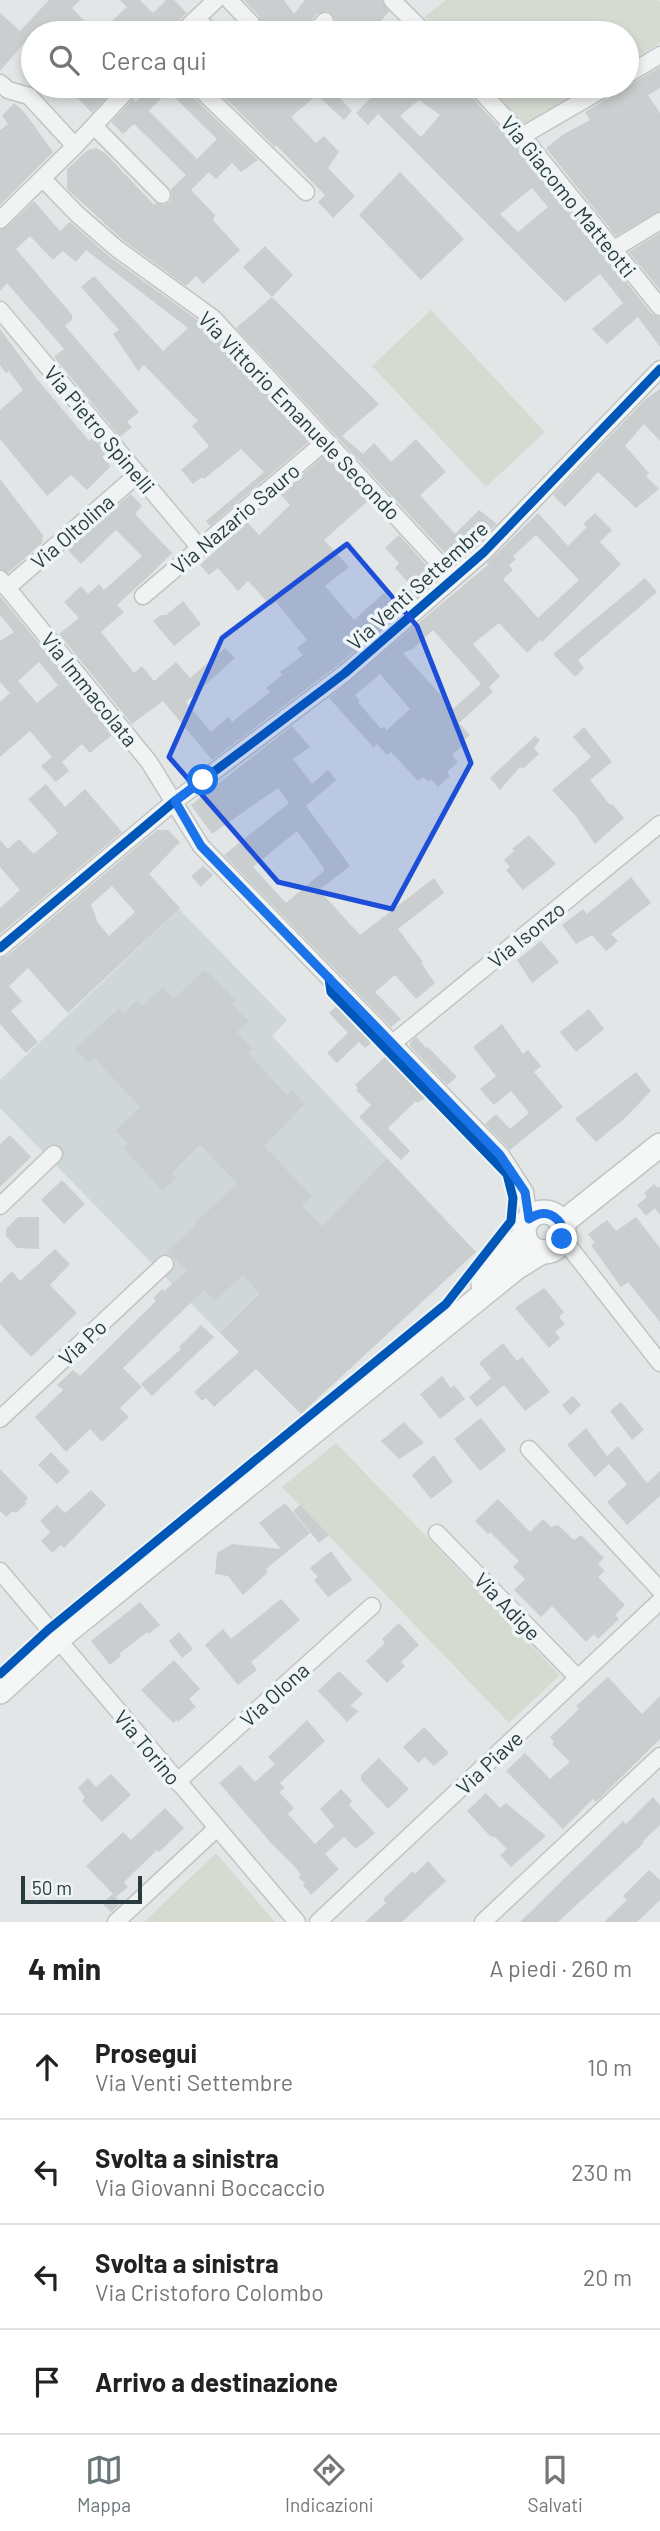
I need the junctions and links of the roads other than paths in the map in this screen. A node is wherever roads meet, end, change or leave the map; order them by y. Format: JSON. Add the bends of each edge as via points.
{"nodes":[{"id":1,"x":216,"y":0,"type":"edge"},
{"id":2,"x":229,"y":0,"type":"edge"},
{"id":3,"x":392,"y":0,"type":"edge"},
{"id":4,"x":197,"y":19,"type":"joint"},
{"id":5,"x":195,"y":21,"type":"edge"},
{"id":6,"x":249,"y":21,"type":"edge"},
{"id":7,"x":413,"y":21,"type":"edge"},
{"id":8,"x":660,"y":55,"type":"edge"},
{"id":9,"x":639,"y":68,"type":"edge"},
{"id":10,"x":4,"y":87,"type":"edge"},
{"id":11,"x":21,"y":93,"type":"edge"},
{"id":12,"x":31,"y":98,"type":"edge"},
{"id":13,"x":120,"y":98,"type":"edge"},
{"id":14,"x":209,"y":98,"type":"edge"},
{"id":15,"x":487,"y":98,"type":"edge"},
{"id":16,"x":587,"y":98,"type":"edge"},
{"id":17,"x":94,"y":125,"type":"junction"},
{"id":18,"x":522,"y":136,"type":"junction"},
{"id":19,"x":75,"y":146,"type":"junction"},
{"id":20,"x":43,"y":179,"type":"junction"},
{"id":21,"x":306,"y":191,"type":"dead end"},
{"id":22,"x":162,"y":195,"type":"dead end"},
{"id":23,"x":0,"y":220,"type":"edge"},
{"id":24,"x":660,"y":221,"type":"edge"},
{"id":25,"x":614,"y":249,"type":"junction"},
{"id":26,"x":660,"y":307,"type":"edge"},
{"id":27,"x":0,"y":310,"type":"edge"},
{"id":28,"x":660,"y":369,"type":"edge"},
{"id":29,"x":326,"y":441,"type":"junction"},
{"id":30,"x":138,"y":474,"type":"junction"},
{"id":31,"x":200,"y":548,"type":"junction"},
{"id":32,"x":453,"y":578,"type":"junction"},
{"id":33,"x":4,"y":584,"type":"edge"},
{"id":34,"x":143,"y":596,"type":"dead end"},
{"id":35,"x":175,"y":801,"type":"junction"},
{"id":36,"x":660,"y":824,"type":"edge"},
{"id":37,"x":0,"y":948,"type":"edge"},
{"id":38,"x":393,"y":1043,"type":"junction"},
{"id":39,"x":660,"y":1145,"type":"edge"},
{"id":40,"x":54,"y":1154,"type":"dead end"},
{"id":41,"x":0,"y":1206,"type":"edge"},
{"id":42,"x":527,"y":1228,"type":"junction"},
{"id":43,"x":554,"y":1240,"type":"junction"},
{"id":44,"x":165,"y":1264,"type":"dead end"},
{"id":45,"x":465,"y":1309,"type":"junction"},
{"id":46,"x":657,"y":1354,"type":"edge"},
{"id":47,"x":0,"y":1419,"type":"edge"},
{"id":48,"x":529,"y":1449,"type":"dead end"},
{"id":49,"x":437,"y":1533,"type":"dead end"},
{"id":50,"x":0,"y":1571,"type":"edge"},
{"id":51,"x":660,"y":1590,"type":"edge"},
{"id":52,"x":660,"y":1601,"type":"edge"},
{"id":53,"x":372,"y":1606,"type":"dead end"},
{"id":54,"x":57,"y":1640,"type":"junction"},
{"id":55,"x":578,"y":1678,"type":"junction"},
{"id":56,"x":0,"y":1692,"type":"edge"},
{"id":57,"x":660,"y":1756,"type":"edge"},
{"id":58,"x":177,"y":1782,"type":"junction"},
{"id":59,"x":217,"y":1828,"type":"junction"},
{"id":60,"x":116,"y":1922,"type":"edge"},
{"id":61,"x":297,"y":1922,"type":"edge"},
{"id":62,"x":318,"y":1922,"type":"edge"},
{"id":63,"x":483,"y":1922,"type":"edge"}],
"edges":[{"from":1,"to":4,"type":"street"},
{"from":2,"to":6,"type":"street"},
{"from":3,"to":7,"type":"street"},
{"from":4,"to":5,"type":"street"},
{"from":8,"to":9,"type":"street"},
{"from":10,"to":11,"type":"street"},
{"from":12,"to":19,"type":"street"},
{"from":13,"to":17,"type":"street"},
{"from":14,"to":21,"type":"street"},
{"from":15,"to":18,"type":"street","name":"Via Giacomo Matteotti"},
{"from":16,"to":18,"type":"street"},
{"from":17,"to":19,"type":"street"},
{"from":17,"to":22,"type":"street"},
{"from":18,"to":25,"type":"street","name":"Via Giacomo Matteotti"},
{"from":19,"to":20,"type":"street"},
{"from":20,"to":23,"type":"street"},
{"from":20,"to":29,"type":"street","name":"Via Vittorio Emanuele Secondo","via":[[116,248],[213,318]]},
{"from":24,"to":25,"type":"street"},
{"from":25,"to":26,"type":"street","name":"Via Giacomo Matteotti"},
{"from":27,"to":30,"type":"street","name":"Via Pietro Spinelli"},
{"from":28,"to":32,"type":"street","name":"Via Venti Settembre","via":[[484,552]]},
{"from":29,"to":31,"type":"street","name":"Via Nazario Sauro"},
{"from":29,"to":32,"type":"street","name":"Via Vittorio Emanuele Secondo"},
{"from":30,"to":31,"type":"street","name":"Via Pietro Spinelli"},
{"from":30,"to":33,"type":"street","name":"Via Oltolina"},
{"from":31,"to":34,"type":"street","name":"Via Nazario Sauro"},
{"from":32,"to":35,"type":"street","name":"Via Venti Settembre","via":[[345,673]]},
{"from":33,"to":35,"type":"street","name":"Via Immacolata","via":[[149,762]]},
{"from":35,"to":37,"type":"street","name":"Via Venti Settembre"},
{"from":35,"to":38,"type":"street","name":"Via Immacolata","via":[[201,846]]},
{"from":36,"to":38,"type":"street","name":"Via Isonzo"},
{"from":38,"to":42,"type":"street","name":"Via Immacolata","via":[[510,1167],[525,1192]]},
{"from":39,"to":43,"type":"street"},
{"from":40,"to":41,"type":"street"},
{"from":42,"to":43,"type":"street","via":[[531,1247]]},
{"from":42,"to":43,"type":"street","via":[[540,1213],[547,1213],[558,1219]]},
{"from":42,"to":45,"type":"street"},
{"from":43,"to":45,"type":"street"},
{"from":43,"to":46,"type":"street","via":[[570,1248]]},
{"from":44,"to":47,"type":"street","name":"Via Po"},
{"from":45,"to":54,"type":"street"},
{"from":48,"to":51,"type":"street"},
{"from":49,"to":55,"type":"street","name":"Via Adige"},
{"from":50,"to":54,"type":"street","name":"Via Torino"},
{"from":52,"to":55,"type":"street","name":"Via Piave"},
{"from":53,"to":58,"type":"street","name":"Via Olona"},
{"from":54,"to":56,"type":"street"},
{"from":54,"to":58,"type":"street","name":"Via Torino"},
{"from":55,"to":62,"type":"street","name":"Via Piave"},
{"from":57,"to":63,"type":"street"},
{"from":58,"to":59,"type":"street","name":"Via Torino"},
{"from":59,"to":60,"type":"street"},
{"from":59,"to":61,"type":"street","name":"Via Torino"}]}
